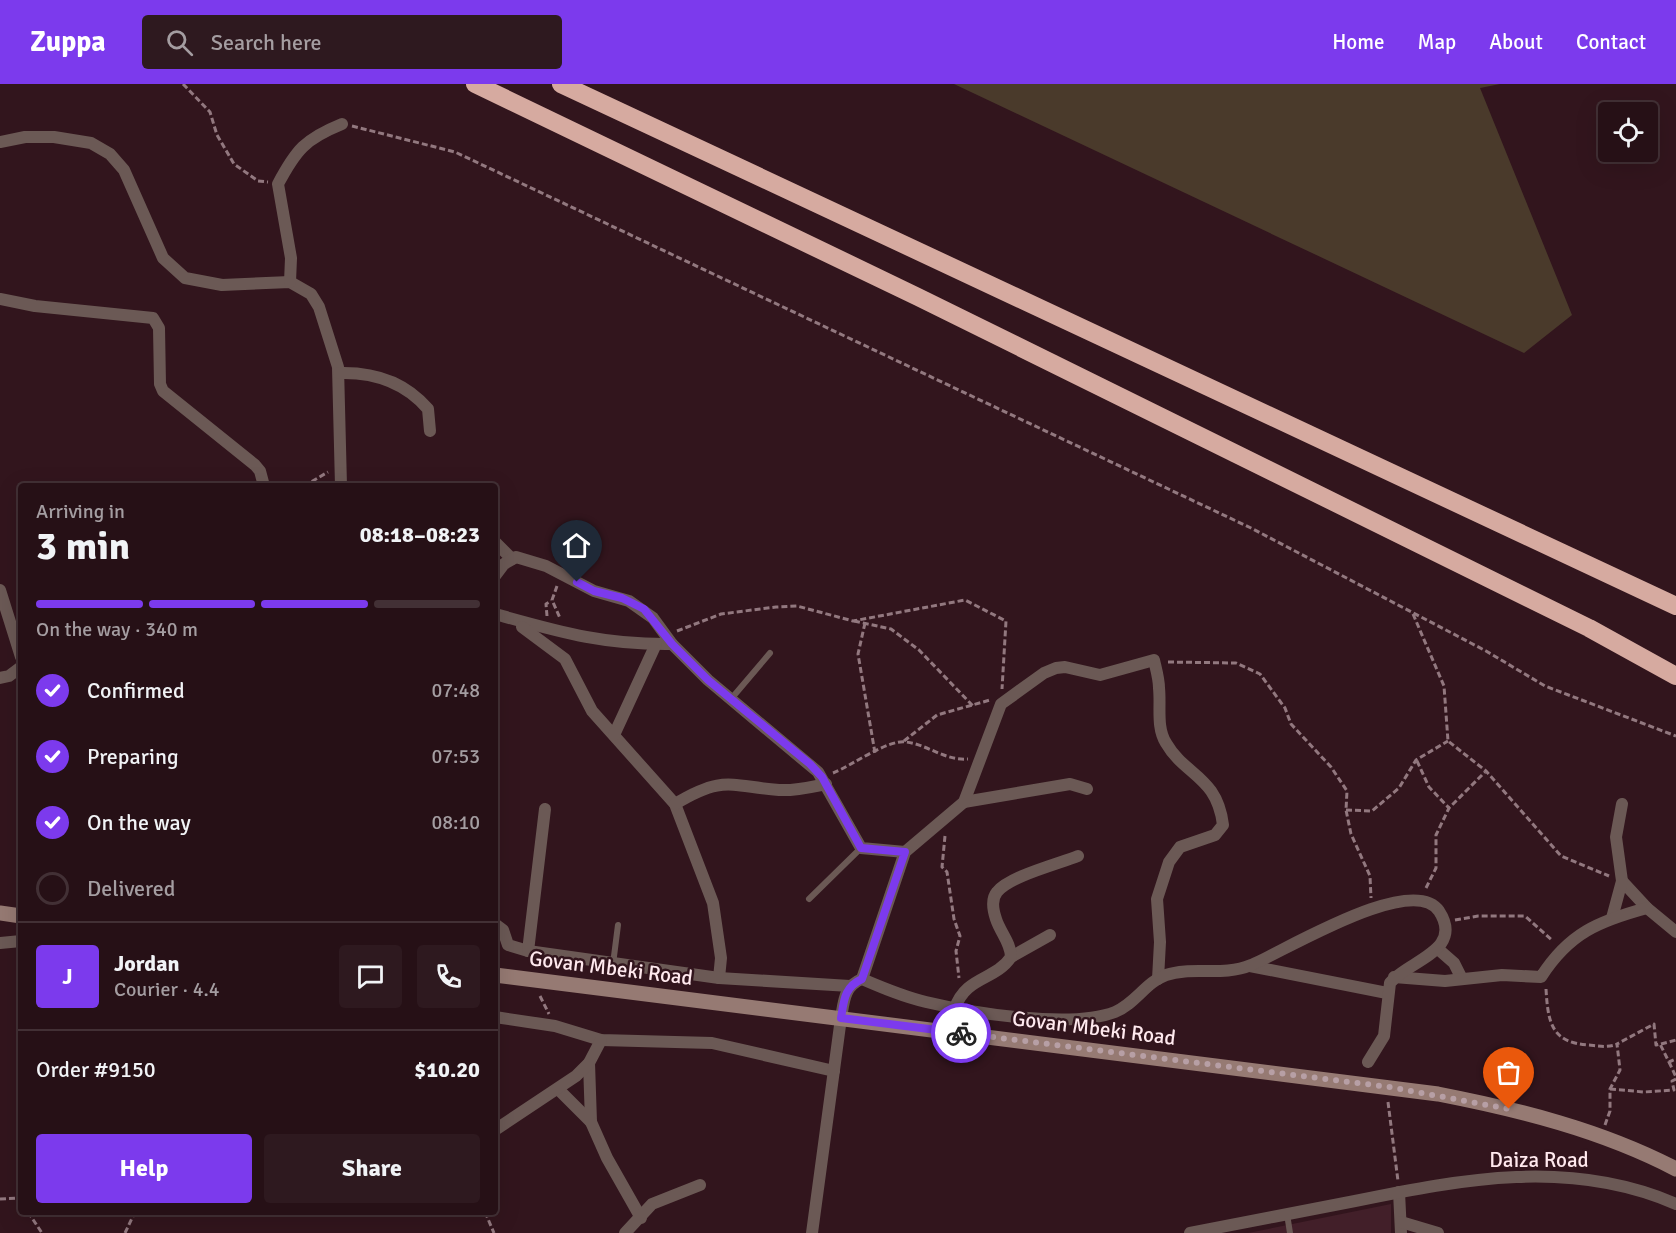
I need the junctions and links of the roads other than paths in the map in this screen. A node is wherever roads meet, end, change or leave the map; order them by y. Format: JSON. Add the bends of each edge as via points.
{"nodes":[{"id":1,"x":476,"y":84,"type":"edge"},
{"id":2,"x":561,"y":84,"type":"edge"},
{"id":3,"x":342,"y":124,"type":"road end"},
{"id":4,"x":0,"y":142,"type":"edge"},
{"id":5,"x":290,"y":282,"type":"junction"},
{"id":6,"x":0,"y":299,"type":"edge"},
{"id":7,"x":339,"y":373,"type":"junction"},
{"id":8,"x":430,"y":431,"type":"dead end"},
{"id":9,"x":263,"y":483,"type":"edge"},
{"id":10,"x":340,"y":483,"type":"edge"},
{"id":11,"x":498,"y":545,"type":"edge"},
{"id":12,"x":512,"y":559,"type":"junction"},
{"id":13,"x":498,"y":573,"type":"edge"},
{"id":14,"x":0,"y":590,"type":"edge"},
{"id":15,"x":6,"y":603,"type":"junction"},
{"id":16,"x":1676,"y":606,"type":"edge"},
{"id":17,"x":18,"y":610,"type":"edge"},
{"id":18,"x":498,"y":615,"type":"edge"},
{"id":19,"x":513,"y":621,"type":"junction"},
{"id":20,"x":1588,"y":628,"type":"junction"},
{"id":21,"x":669,"y":640,"type":"junction"},
{"id":22,"x":656,"y":644,"type":"junction"},
{"id":23,"x":18,"y":646,"type":"edge"},
{"id":24,"x":770,"y":653,"type":"dead end"},
{"id":25,"x":1676,"y":665,"type":"edge"},
{"id":26,"x":18,"y":670,"type":"edge"},
{"id":27,"x":1676,"y":676,"type":"edge"},
{"id":28,"x":0,"y":678,"type":"edge"},
{"id":29,"x":731,"y":699,"type":"junction"},
{"id":30,"x":614,"y":735,"type":"junction"},
{"id":31,"x":824,"y":781,"type":"junction"},
{"id":32,"x":1087,"y":789,"type":"dead end"},
{"id":33,"x":964,"y":802,"type":"junction"},
{"id":34,"x":675,"y":804,"type":"junction"},
{"id":35,"x":1622,"y":804,"type":"dead end"},
{"id":36,"x":545,"y":809,"type":"dead end"},
{"id":37,"x":861,"y":848,"type":"junction"},
{"id":38,"x":905,"y":852,"type":"junction"},
{"id":39,"x":1078,"y":856,"type":"dead end"},
{"id":40,"x":1622,"y":881,"type":"junction"},
{"id":41,"x":809,"y":899,"type":"dead end"},
{"id":42,"x":1647,"y":908,"type":"junction"},
{"id":43,"x":0,"y":913,"type":"edge"},
{"id":44,"x":18,"y":916,"type":"edge"},
{"id":45,"x":1612,"y":918,"type":"junction"},
{"id":46,"x":618,"y":925,"type":"dead end"},
{"id":47,"x":498,"y":927,"type":"edge"},
{"id":48,"x":1676,"y":932,"type":"edge"},
{"id":49,"x":1050,"y":935,"type":"dead end"},
{"id":50,"x":18,"y":941,"type":"edge"},
{"id":51,"x":0,"y":944,"type":"edge"},
{"id":52,"x":1438,"y":949,"type":"junction"},
{"id":53,"x":528,"y":951,"type":"junction"},
{"id":54,"x":1011,"y":957,"type":"junction"},
{"id":55,"x":613,"y":964,"type":"junction"},
{"id":56,"x":1250,"y":966,"type":"junction"},
{"id":57,"x":498,"y":975,"type":"edge"},
{"id":58,"x":1394,"y":977,"type":"junction"},
{"id":59,"x":719,"y":978,"type":"junction"},
{"id":60,"x":862,"y":979,"type":"junction"},
{"id":61,"x":1158,"y":979,"type":"junction"},
{"id":62,"x":1462,"y":979,"type":"junction"},
{"id":63,"x":850,"y":986,"type":"junction"},
{"id":64,"x":1387,"y":993,"type":"junction"},
{"id":65,"x":957,"y":1003,"type":"junction"},
{"id":66,"x":498,"y":1017,"type":"edge"},
{"id":67,"x":841,"y":1018,"type":"junction"},
{"id":68,"x":601,"y":1040,"type":"junction"},
{"id":69,"x":1368,"y":1062,"type":"dead end"},
{"id":70,"x":589,"y":1063,"type":"junction"},
{"id":71,"x":834,"y":1071,"type":"junction"},
{"id":72,"x":559,"y":1090,"type":"junction"},
{"id":73,"x":591,"y":1122,"type":"junction"},
{"id":74,"x":498,"y":1128,"type":"edge"},
{"id":75,"x":1676,"y":1169,"type":"edge"},
{"id":76,"x":700,"y":1185,"type":"dead end"},
{"id":77,"x":1399,"y":1192,"type":"junction"},
{"id":78,"x":1676,"y":1204,"type":"edge"},
{"id":79,"x":1287,"y":1214,"type":"junction"},
{"id":80,"x":641,"y":1218,"type":"junction"},
{"id":81,"x":1401,"y":1228,"type":"edge"},
{"id":82,"x":625,"y":1233,"type":"edge"},
{"id":83,"x":812,"y":1233,"type":"edge"},
{"id":84,"x":1190,"y":1233,"type":"edge"},
{"id":85,"x":1290,"y":1233,"type":"edge"},
{"id":86,"x":1438,"y":1233,"type":"edge"}],
"edges":[{"from":1,"to":20,"type":"highway"},
{"from":2,"to":16,"type":"highway"},
{"from":3,"to":5,"type":"street","via":[[302,145],[278,184],[291,258]]},
{"from":4,"to":5,"type":"street","via":[[54,137],[91,143],[110,154],[124,171],[163,258],[185,279],[222,285]]},
{"from":5,"to":7,"type":"street","via":[[311,294],[319,307]]},
{"from":6,"to":9,"type":"street","via":[[153,318],[159,328],[163,391],[255,465]]},
{"from":7,"to":8,"type":"street","via":[[373,374],[410,393],[428,409]]},
{"from":7,"to":10,"type":"street"},
{"from":11,"to":12,"type":"street"},
{"from":12,"to":13,"type":"street"},
{"from":12,"to":21,"type":"street","via":[[522,558],[644,609]]},
{"from":14,"to":15,"type":"street"},
{"from":15,"to":17,"type":"street"},
{"from":15,"to":23,"type":"street"},
{"from":18,"to":19,"type":"street"},
{"from":19,"to":22,"type":"street","via":[[600,641]]},
{"from":19,"to":30,"type":"street","via":[[565,659],[589,706]]},
{"from":20,"to":25,"type":"highway"},
{"from":20,"to":27,"type":"highway"},
{"from":21,"to":22,"type":"street"},
{"from":21,"to":29,"type":"street"},
{"from":22,"to":30,"type":"street"},
{"from":24,"to":29,"type":"lane"},
{"from":26,"to":28,"type":"street"},
{"from":29,"to":31,"type":"street","via":[[798,752]]},
{"from":30,"to":34,"type":"street"},
{"from":31,"to":34,"type":"street","via":[[785,790],[722,783]]},
{"from":31,"to":37,"type":"street"},
{"from":32,"to":33,"type":"street","via":[[1071,784]]},
{"from":33,"to":38,"type":"street"},
{"from":33,"to":61,"type":"street","via":[[1002,701],[1056,668],[1100,675],[1154,660],[1163,738],[1212,793],[1223,825],[1215,835],[1180,847],[1169,862],[1157,898]]},
{"from":34,"to":59,"type":"street","via":[[713,903],[721,958]]},
{"from":35,"to":40,"type":"street","via":[[1616,837]]},
{"from":36,"to":53,"type":"street"},
{"from":37,"to":38,"type":"street"},
{"from":37,"to":41,"type":"lane"},
{"from":38,"to":60,"type":"street"},
{"from":39,"to":54,"type":"street","via":[[1011,882],[995,893],[994,916]]},
{"from":40,"to":42,"type":"street"},
{"from":40,"to":45,"type":"street"},
{"from":42,"to":45,"type":"street"},
{"from":42,"to":48,"type":"street"},
{"from":43,"to":44,"type":"main road"},
{"from":45,"to":62,"type":"street","via":[[1561,949],[1541,977]]},
{"from":46,"to":55,"type":"lane"},
{"from":47,"to":53,"type":"street","via":[[508,945]]},
{"from":49,"to":54,"type":"street"},
{"from":50,"to":51,"type":"street"},
{"from":52,"to":56,"type":"street","via":[[1443,922],[1436,907],[1419,900],[1336,921]]},
{"from":52,"to":58,"type":"street"},
{"from":52,"to":62,"type":"street","via":[[1454,963]]},
{"from":53,"to":55,"type":"street"},
{"from":54,"to":65,"type":"street","via":[[1001,968],[967,987]]},
{"from":55,"to":59,"type":"street"},
{"from":56,"to":61,"type":"street","via":[[1221,972],[1174,973]]},
{"from":56,"to":64,"type":"street"},
{"from":57,"to":67,"type":"main road","name":"Govan Mbeki Road"},
{"from":58,"to":62,"type":"street"},
{"from":58,"to":64,"type":"street"},
{"from":59,"to":63,"type":"street"},
{"from":60,"to":63,"type":"street"},
{"from":60,"to":65,"type":"street","via":[[905,996]]},
{"from":61,"to":65,"type":"street","via":[[1125,1008],[1096,1017],[1041,1018]]},
{"from":63,"to":67,"type":"street"},
{"from":64,"to":69,"type":"street","via":[[1384,1036]]},
{"from":66,"to":68,"type":"street","via":[[555,1026]]},
{"from":67,"to":71,"type":"street"},
{"from":67,"to":75,"type":"main road","name":"Govan Mbeki Road","via":[[1389,1087],[1531,1114],[1601,1137]]},
{"from":68,"to":70,"type":"street"},
{"from":68,"to":71,"type":"street","via":[[712,1043]]},
{"from":70,"to":72,"type":"street"},
{"from":70,"to":73,"type":"street"},
{"from":71,"to":83,"type":"street"},
{"from":72,"to":73,"type":"street"},
{"from":72,"to":74,"type":"street"},
{"from":73,"to":80,"type":"street"},
{"from":76,"to":80,"type":"street","via":[[658,1201]]},
{"from":77,"to":78,"type":"street","name":"Daiza Road","via":[[1481,1179],[1578,1178],[1612,1182]]},
{"from":77,"to":79,"type":"street","name":"Daiza Road"},
{"from":77,"to":81,"type":"street"},
{"from":79,"to":84,"type":"street","name":"Daiza Road"},
{"from":79,"to":85,"type":"lane"},
{"from":80,"to":82,"type":"street"},
{"from":81,"to":86,"type":"street"}]}
